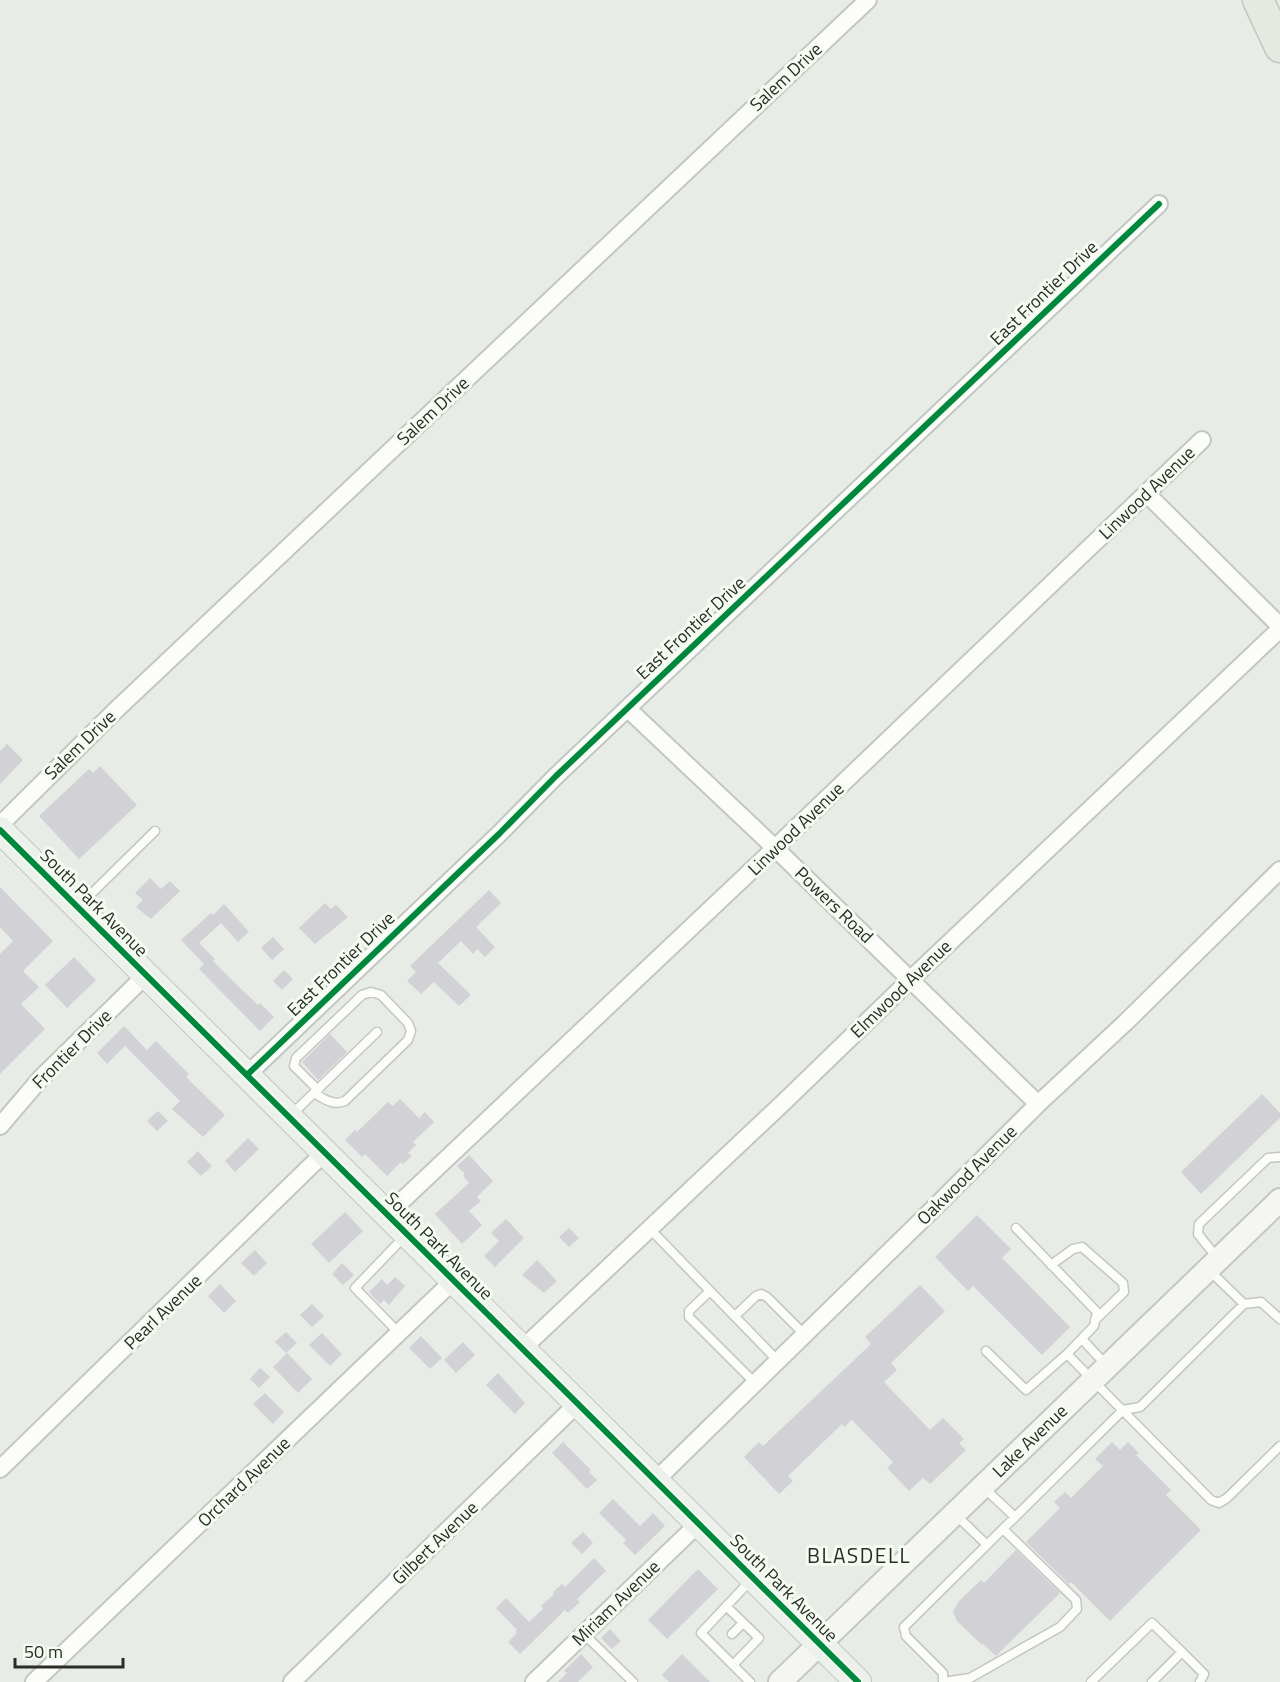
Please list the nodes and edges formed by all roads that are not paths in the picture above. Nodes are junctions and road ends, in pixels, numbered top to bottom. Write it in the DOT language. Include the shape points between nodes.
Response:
graph roads {
  1 [pos="868,0"];
  2 [pos="1258,0"];
  3 [pos="1280,47"];
  4 [pos="1159,204"];
  5 [pos="1202,440"];
  6 [pos="1146,493"];
  7 [pos="1280,627"];
  8 [pos="628,708"];
  9 [pos="0,825"];
  10 [pos="0,830"];
  11 [pos="155,831"];
  12 [pos="776,848"];
  13 [pos="1280,870"];
  14 [pos="77,907"];
  15 [pos="146,975"];
  16 [pos="910,980"];
  17 [pos="377,1032"];
  18 [pos="247,1075"];
  19 [pos="316,1091"];
  20 [pos="1038,1104"];
  21 [pos="289,1118"];
  22 [pos="0,1126"];
  23 [pos="324,1153"];
  24 [pos="1280,1157"];
  25 [pos="1280,1200"];
  26 [pos="387,1215"];
  27 [pos="649,1228"];
  28 [pos="1016,1228"];
  29 [pos="407,1235"];
  30 [pos="1213,1264"];
  31 [pos="1051,1265"];
  32 [pos="453,1281"];
  33 [pos="710,1290"];
  34 [pos="1244,1304"];
  35 [pos="735,1316"];
  36 [pos="1095,1320"];
  37 [pos="1280,1320"];
  38 [pos="399,1332"];
  39 [pos="805,1335"];
  40 [pos="1082,1339"];
  41 [pos="522,1349"];
  42 [pos="986,1351"];
  43 [pos="1067,1354"];
  44 [pos="778,1360"];
  45 [pos="1100,1374"];
  46 [pos="755,1383"];
  47 [pos="577,1404"];
  48 [pos="1123,1410"];
  49 [pos="1280,1446"];
  50 [pos="0,1469"];
  51 [pos="655,1481"];
  52 [pos="982,1487"];
  53 [pos="955,1513"];
  54 [pos="1015,1517"];
  55 [pos="698,1524"];
  56 [pos="1003,1529"];
  57 [pos="987,1545"];
  58 [pos="752,1578"];
  59 [pos="726,1606"];
  60 [pos="743,1623"];
  61 [pos="584,1634"];
  62 [pos="732,1634"];
  63 [pos="819,1644"];
  64 [pos="1182,1652"];
  65 [pos="733,1665"];
  66 [pos="34,1682"];
  67 [pos="292,1682"];
  68 [pos="534,1682"];
  69 [pos="633,1682"];
  70 [pos="750,1682"];
  71 [pos="780,1682"];
  72 [pos="858,1682"];
  73 [pos="943,1682"];
  74 [pos="1091,1682"];
  75 [pos="1152,1682"];
  76 [pos="1200,1682"];
  1 -- 9 [label="street, Salem Drive" via="82,742"];
  2 -- 3 [label="highway"];
  4 -- 8 [label="street, East Frontier Drive"];
  5 -- 6 [label="street, Linwood Avenue"];
  6 -- 7 [label="street"];
  6 -- 12 [label="street, Linwood Avenue"];
  7 -- 16 [label="street, Elmwood Avenue"];
  8 -- 12 [label="street, Powers Road"];
  8 -- 18 [label="street, East Frontier Drive"];
  10 -- 14 [label="main road, South Park Avenue"];
  11 -- 14 [label="lane"];
  12 -- 16 [label="street, Powers Road"];
  12 -- 26 [label="street, Linwood Avenue"];
  13 -- 20 [label="street, Oakwood Avenue"];
  14 -- 15 [label="main road, South Park Avenue"];
  15 -- 18 [label="main road, South Park Avenue"];
  15 -- 22 [label="street, Frontier Drive" via="41,1078"];
  16 -- 20 [label="street, Powers Road"];
  16 -- 27 [label="street, Elmwood Avenue"];
  17 -- 19 [label="lane"];
  18 -- 21 [label="main road, South Park Avenue"];
  19 -- 19 [label="lane" via="328,1101 345,1101 408,1040 408,1023 381,995 362,995 296,1058 294,1066"];
  19 -- 21 [label="lane"];
  20 -- 39 [label="street, Oakwood Avenue"];
  21 -- 23 [label="main road, South Park Avenue"];
  23 -- 26 [label="main road, South Park Avenue"];
  23 -- 50 [label="street, Pearl Avenue"];
  24 -- 30 [label="lane" via="1268,1158 1200,1224 1198,1234"];
  25 -- 30 [label="street, Lake Avenue"];
  26 -- 29 [label="main road, South Park Avenue"];
  27 -- 33 [label="lane"];
  27 -- 41 [label="street, Elmwood Avenue"];
  28 -- 31 [label="lane"];
  29 -- 32 [label="main road, South Park Avenue"];
  29 -- 38 [label="lane" via="355,1288"];
  30 -- 34 [label="lane"];
  30 -- 45 [label="street, Lake Avenue"];
  31 -- 36 [label="lane" via="1096,1312"];
  31 -- 36 [label="lane" via="1073,1248 1082,1247 1123,1283 1124,1292"];
  32 -- 38 [label="street, Orchard Avenue"];
  32 -- 41 [label="main road, South Park Avenue"];
  33 -- 35 [label="lane"];
  33 -- 46 [label="lane" via="688,1311 689,1317"];
  34 -- 37 [label="lane" via="1261,1302"];
  34 -- 48 [label="lane" via="1140,1407"];
  35 -- 39 [label="lane" via="761,1294"];
  35 -- 44 [label="lane"];
  36 -- 40 [label="lane"];
  38 -- 66 [label="street, Orchard Avenue"];
  39 -- 44 [label="street, Oakwood Avenue"];
  40 -- 43 [label="lane"];
  40 -- 45 [label="lane"];
  41 -- 47 [label="main road, South Park Avenue"];
  42 -- 43 [label="lane" via="1026,1390"];
  43 -- 45 [label="lane"];
  44 -- 46 [label="street, Oakwood Avenue"];
  45 -- 48 [label="lane"];
  45 -- 52 [label="street, Lake Avenue"];
  46 -- 51 [label="street, Oakwood Avenue"];
  47 -- 51 [label="main road, South Park Avenue"];
  47 -- 67 [label="street, Gilbert Avenue"];
  48 -- 49 [label="lane" via="1211,1500 1219,1503"];
  48 -- 54 [label="lane"];
  51 -- 55 [label="main road, South Park Avenue"];
  52 -- 53 [label="street, Lake Avenue"];
  52 -- 54 [label="lane"];
  53 -- 57 [label="lane"];
  53 -- 63 [label="street, Lake Avenue"];
  54 -- 56 [label="lane"];
  55 -- 58 [label="main road, South Park Avenue"];
  55 -- 61 [label="street, Miriam Avenue"];
  56 -- 57 [label="lane"];
  56 -- 73 [label="lane" via="1076,1600 1077,1609 1060,1628 970,1678"];
  57 -- 73 [label="lane" via="904,1628 906,1636 943,1673"];
  58 -- 59 [label="lane"];
  58 -- 63 [label="main road, South Park Avenue"];
  59 -- 60 [label="lane"];
  59 -- 65 [label="lane" via="700,1633"];
  60 -- 62 [label="lane"];
  60 -- 65 [label="lane" via="759,1638"];
  61 -- 68 [label="street, Miriam Avenue"];
  61 -- 69 [label="lane"];
  63 -- 71 [label="street, Lake Avenue"];
  63 -- 72 [label="main road, South Park Avenue"];
  64 -- 74 [label="lane" via="1152,1623"];
  64 -- 75 [label="lane"];
  64 -- 76 [label="lane" via="1204,1674"];
  65 -- 70 [label="lane"];
}
